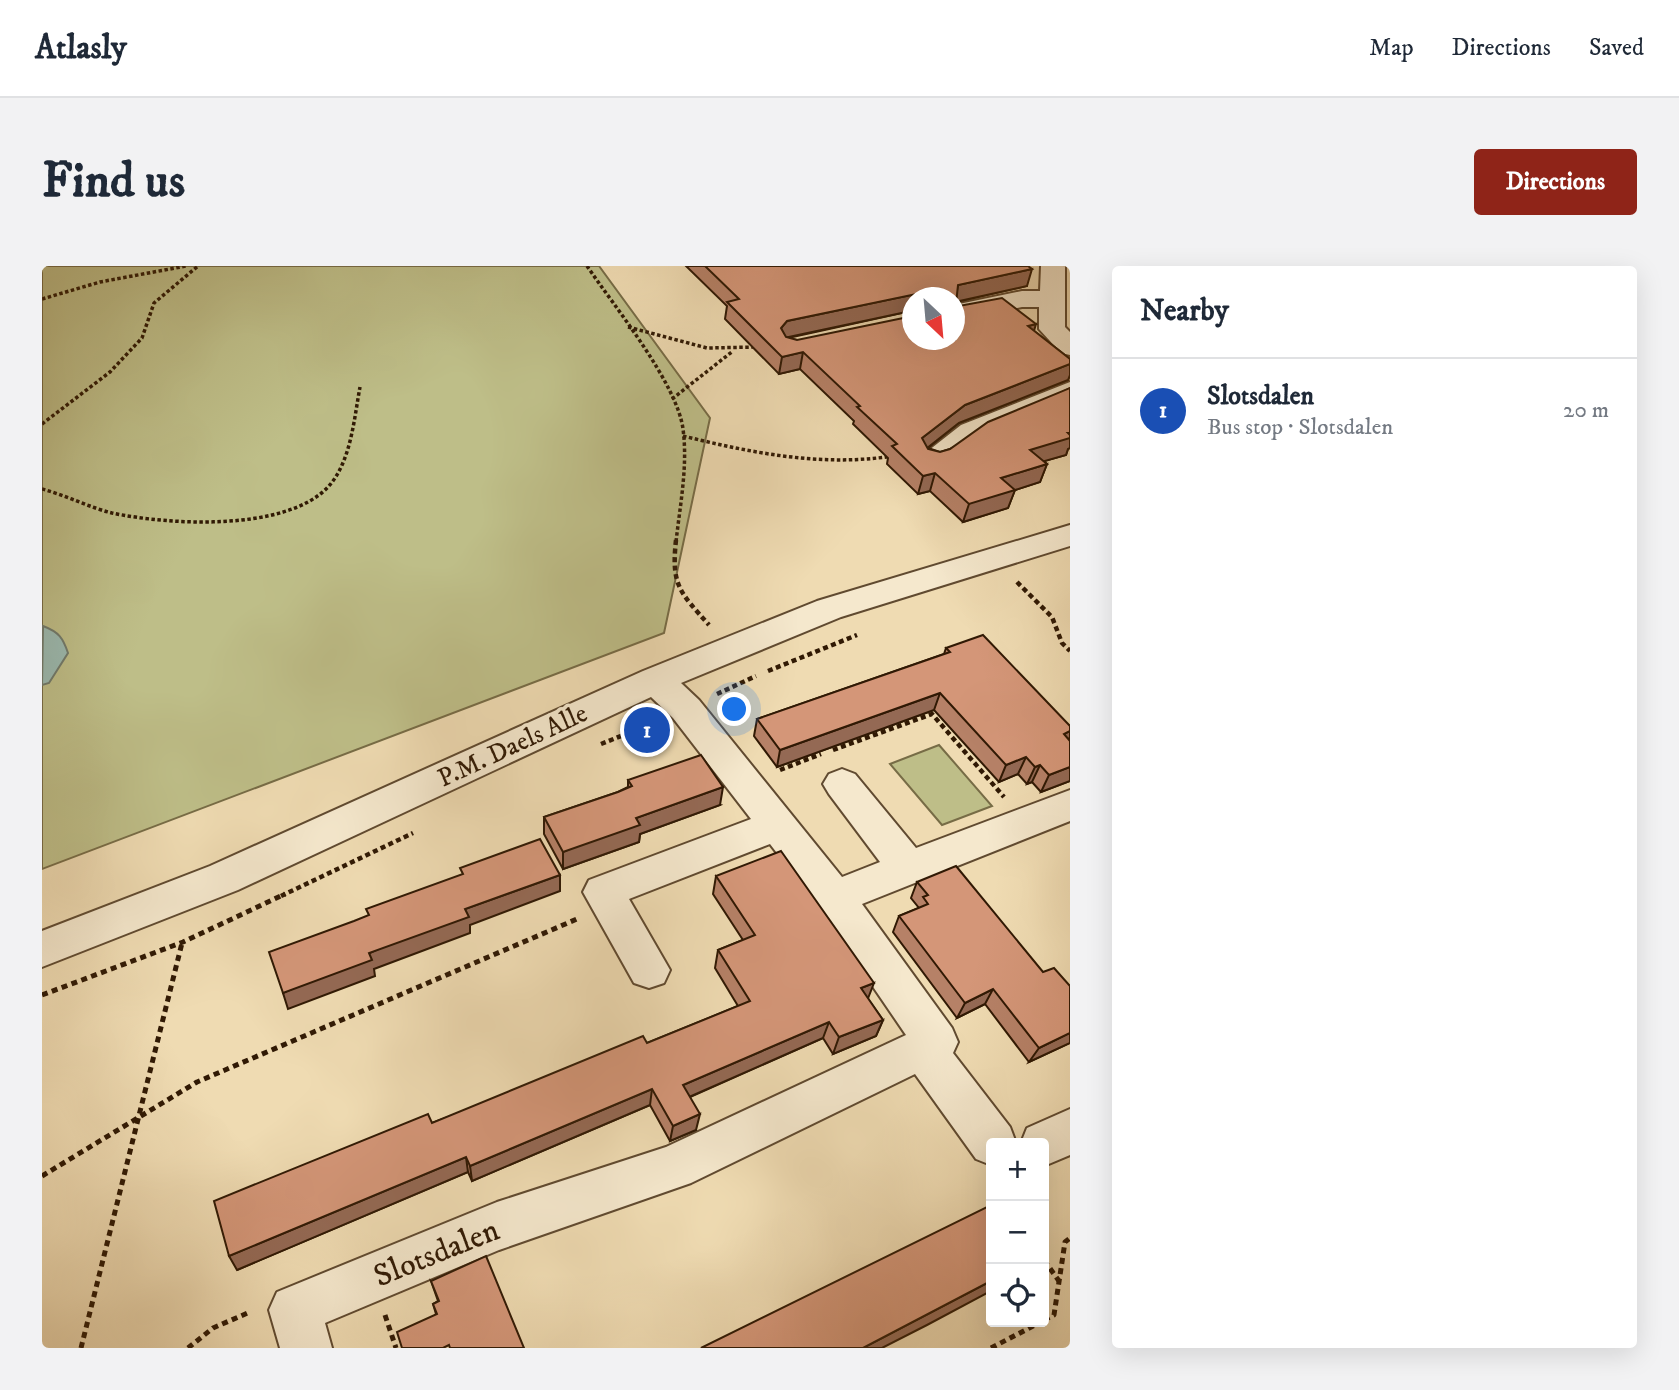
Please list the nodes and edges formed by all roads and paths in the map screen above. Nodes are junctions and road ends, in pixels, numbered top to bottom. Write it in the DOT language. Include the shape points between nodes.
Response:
graph roads {
  1 [pos="186,266"];
  2 [pos="198,266"];
  3 [pos="587,266"];
  4 [pos="1053,266"];
  5 [pos="42,299"];
  6 [pos="1051,299"];
  7 [pos="965,311"];
  8 [pos="628,327"];
  9 [pos="758,346"];
  10 [pos="1070,347"];
  11 [pos="734,351"];
  12 [pos="360,387"];
  13 [pos="1070,390"];
  14 [pos="673,399"];
  15 [pos="42,424"];
  16 [pos="683,436"];
  17 [pos="934,458"];
  18 [pos="42,489"];
  19 [pos="1070,535"];
  20 [pos="1017,581"];
  21 [pos="714,631"];
  22 [pos="1070,651"];
  23 [pos="752,677"];
  24 [pos="670,694"];
  25 [pos="596,746"];
  26 [pos="780,770"];
  27 [pos="842,783"];
  28 [pos="1070,805"];
  29 [pos="1026,823"];
  30 [pos="777,825"];
  31 [pos="421,829"];
  32 [pos="908,868"];
  33 [pos="834,897"];
  34 [pos="610,905"];
  35 [pos="183,942"];
  36 [pos="42,949"];
  37 [pos="649,970"];
  38 [pos="42,995"];
  39 [pos="922,1048"];
  40 [pos="140,1114"];
  41 [pos="1070,1131"];
  42 [pos="989,1138"];
  43 [pos="1049,1142"];
  44 [pos="42,1176"];
  45 [pos="1070,1238"];
  46 [pos="1047,1264"];
  47 [pos="1059,1282"];
  48 [pos="1049,1318"];
  49 [pos="1031,1327"];
  50 [pos="301,1329"];
  51 [pos="81,1348"];
  52 [pos="188,1348"];
  53 [pos="991,1348"];
  1 -- 5 [label="path" via="100,282"];
  2 -- 15 [label="path" via="155,303 142,338 110,372"];
  3 -- 8 [label="path"];
  4 -- 6 [label="street"];
  6 -- 7 [label="street" via="1022,299"];
  6 -- 10 [label="street" via="1052,329"];
  8 -- 11 [label="path" via="699,348"];
  8 -- 14 [label="path"];
  9 -- 11 [label="path"];
  11 -- 14 [label="path"];
  12 -- 18 [label="path" via="352,433 328,488 287,511 227,520 135,516"];
  13 -- 17 [label="street" via="971,431"];
  14 -- 16 [label="path"];
  16 -- 17 [label="path" via="789,457 875,460 916,452"];
  16 -- 21 [label="path" via="684,474 673,571 684,596"];
  19 -- 24 [label="street, P.M. Daels Alle" via="829,609"];
  20 -- 22 [label="path" via="1052,617"];
  23 -- 24 [label="path"];
  24 -- 25 [label="path"];
  24 -- 30 [label="street"];
  24 -- 36 [label="street, P.M. Daels Alle"];
  26 -- 29 [label="path" via="932,714"];
  27 -- 32 [label="street"];
  28 -- 29 [label="street"];
  29 -- 32 [label="street"];
  30 -- 33 [label="street"];
  30 -- 34 [label="street" via="603,892"];
  31 -- 35 [label="path"];
  32 -- 33 [label="street"];
  33 -- 39 [label="street" via="936,1042"];
  34 -- 37 [label="street"];
  34 -- 40 [label="path" via="197,1082"];
  35 -- 38 [label="path"];
  35 -- 40 [label="path"];
  39 -- 42 [label="street"];
  39 -- 50 [label="street, Slotsdalen" via="674,1167 497,1226"];
  40 -- 44 [label="path"];
  40 -- 51 [label="path"];
  41 -- 43 [label="street"];
  45 -- 47 [label="path" via="1065,1242"];
  46 -- 47 [label="path"];
  47 -- 48 [label="path" via="1054,1315"];
  49 -- 53 [label="path"];
  50 -- 52 [label="path" via="258,1309 213,1328"];
}
